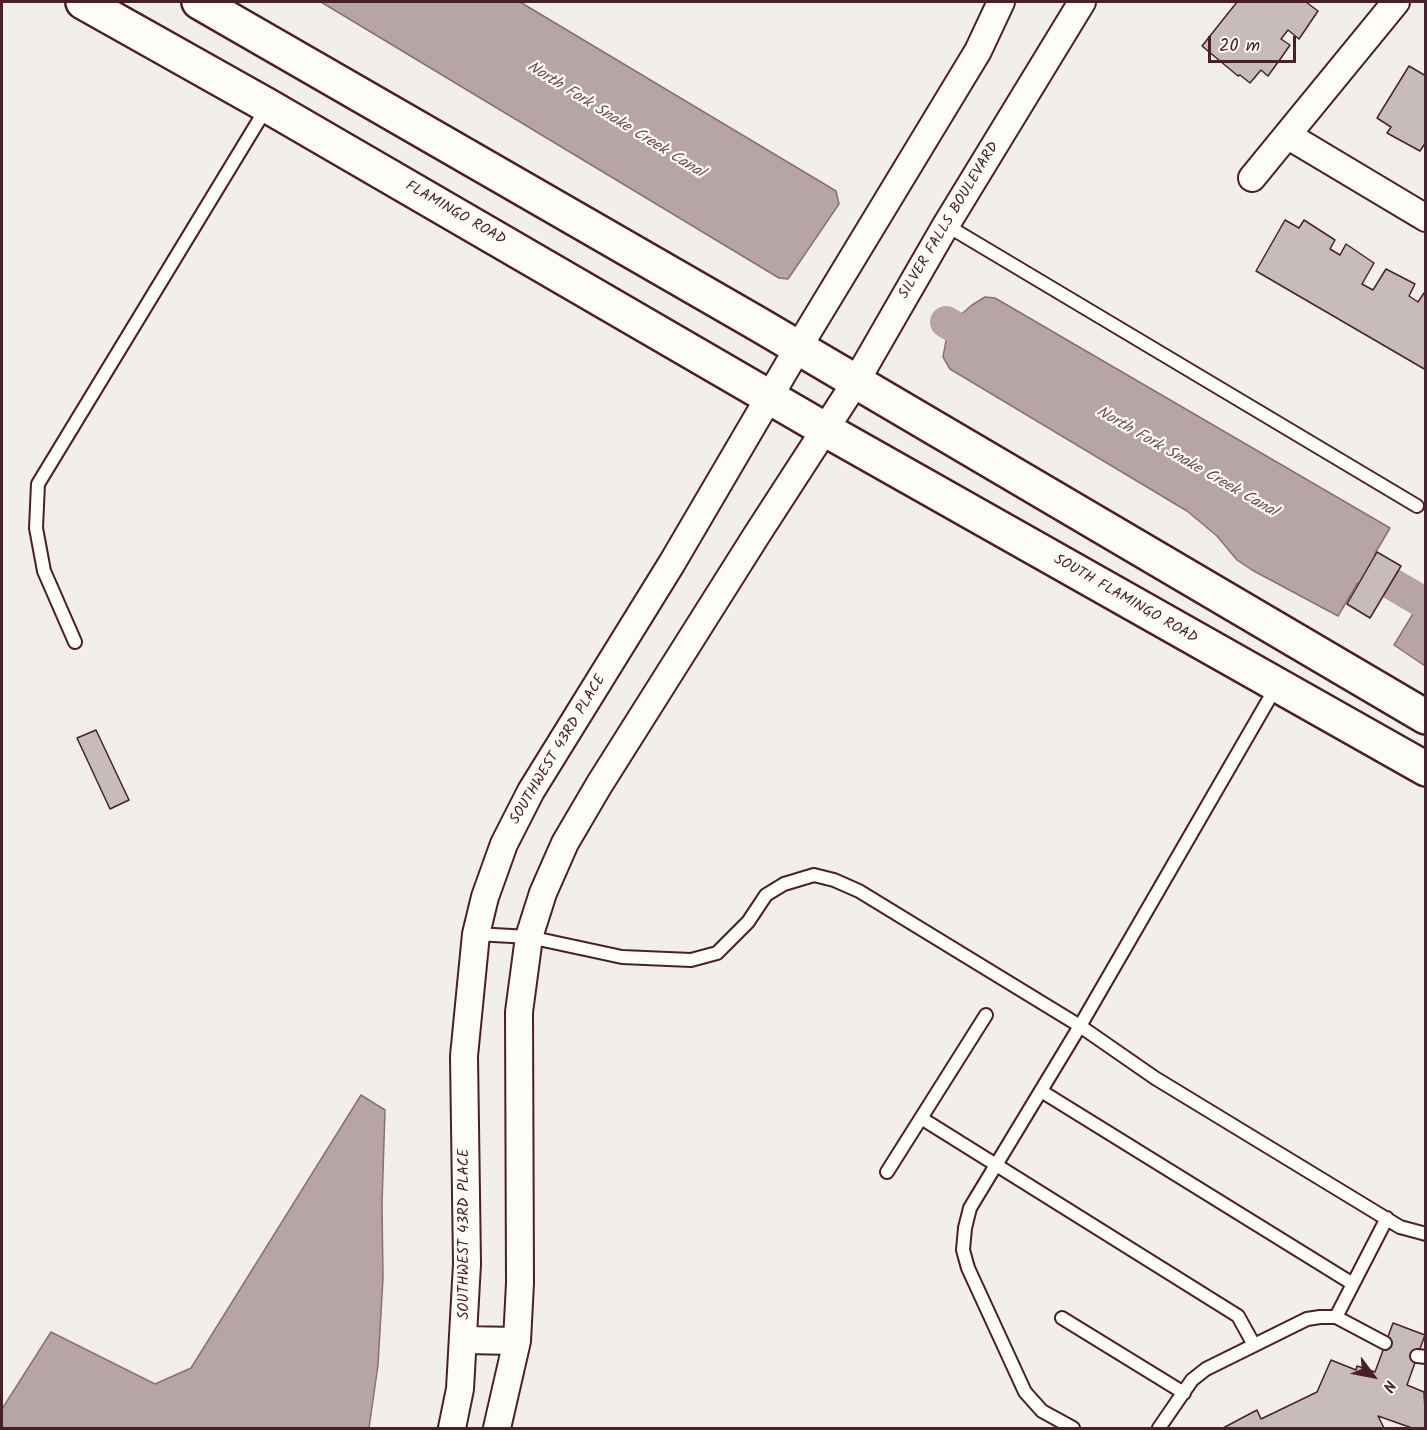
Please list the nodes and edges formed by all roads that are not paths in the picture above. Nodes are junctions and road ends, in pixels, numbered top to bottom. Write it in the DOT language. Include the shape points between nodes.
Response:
graph roads {
  1 [pos="83,2"];
  2 [pos="199,2"];
  3 [pos="1001,2"];
  4 [pos="1396,2"];
  5 [pos="1078,5"];
  6 [pos="268,106"];
  7 [pos="1287,135"];
  8 [pos="1252,178"];
  9 [pos="1425,218"];
  10 [pos="946,225"];
  11 [pos="798,348"];
  12 [pos="855,383"];
  13 [pos="770,396"];
  14 [pos="826,430"];
  15 [pos="1417,506"];
  16 [pos="75,642"];
  17 [pos="1277,686"];
  18 [pos="1425,717"];
  19 [pos="1425,769"];
  20 [pos="476,934"];
  21 [pos="529,937"];
  22 [pos="986,1015"];
  23 [pos="1080,1026"];
  24 [pos="1041,1091"];
  25 [pos="921,1118"];
  26 [pos="996,1165"];
  27 [pos="887,1172"];
  28 [pos="1387,1218"];
  29 [pos="1425,1234"];
  30 [pos="1353,1284"];
  31 [pos="1336,1317"];
  32 [pos="1062,1318"];
  33 [pos="464,1340"];
  34 [pos="517,1341"];
  35 [pos="1385,1343"];
  36 [pos="1254,1345"];
  37 [pos="1184,1393"];
  38 [pos="452,1428"];
  39 [pos="497,1428"];
  40 [pos="1073,1428"];
  41 [pos="1159,1428"];
  1 -- 6 [label="main road, FLAMINGO ROAD"];
  2 -- 11 [label="main road"];
  3 -- 11 [label="street" via="978,51"];
  4 -- 7 [label="street"];
  5 -- 10 [label="street, SILVER FALLS BOULEVARD"];
  6 -- 13 [label="main road, FLAMINGO ROAD"];
  6 -- 16 [label="lane" via="38,484 36,528 44,571"];
  7 -- 8 [label="street"];
  7 -- 9 [label="street"];
  10 -- 12 [label="street, SILVER FALLS BOULEVARD"];
  10 -- 15 [label="lane"];
  11 -- 12 [label="main road"];
  11 -- 13 [label="street"];
  12 -- 14 [label="street, SILVER FALLS BOULEVARD"];
  12 -- 18 [label="main road"];
  13 -- 14 [label="main road, FLAMINGO ROAD"];
  13 -- 20 [label="street, SOUTHWEST 43RD PLACE" via="531,790 504,844"];
  14 -- 17 [label="main road, SOUTH FLAMINGO ROAD"];
  14 -- 21 [label="street" via="565,843"];
  17 -- 19 [label="main road, SOUTH FLAMINGO ROAD"];
  17 -- 23 [label="lane"];
  20 -- 21 [label="lane"];
  20 -- 33 [label="street, SOUTHWEST 43RD PLACE" via="464,1056"];
  21 -- 23 [label="lane" via="622,957 691,960 717,953 748,922 766,895 784,884 814,875 859,891"];
  21 -- 34 [label="street" via="519,1012"];
  22 -- 25 [label="lane"];
  23 -- 24 [label="lane"];
  23 -- 28 [label="lane" via="1155,1078"];
  24 -- 26 [label="lane"];
  24 -- 30 [label="lane"];
  25 -- 26 [label="lane"];
  25 -- 27 [label="lane"];
  26 -- 36 [label="lane" via="1238,1316"];
  26 -- 40 [label="lane" via="970,1208 963,1250 968,1268 1025,1392 1042,1411"];
  28 -- 29 [label="lane" via="1400,1227"];
  28 -- 30 [label="lane"];
  30 -- 31 [label="lane"];
  31 -- 35 [label="lane"];
  31 -- 36 [label="lane" via="1307,1319"];
  32 -- 37 [label="lane"];
  33 -- 34 [label="street"];
  33 -- 38 [label="street, SOUTHWEST 43RD PLACE"];
  34 -- 39 [label="street"];
  36 -- 37 [label="lane" via="1206,1368"];
  37 -- 41 [label="lane"];
}
